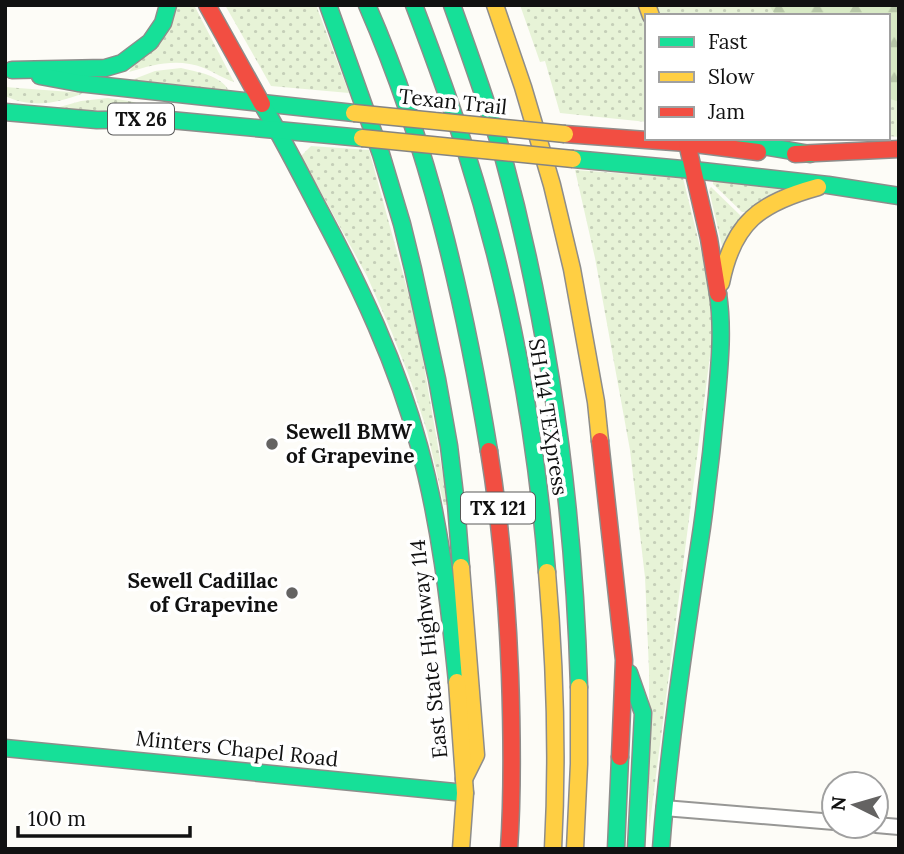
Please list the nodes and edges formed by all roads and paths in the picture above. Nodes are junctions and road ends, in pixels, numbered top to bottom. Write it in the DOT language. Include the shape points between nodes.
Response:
graph roads {
  1 [pos="169,5"];
  2 [pos="207,5"];
  3 [pos="328,5"];
  4 [pos="367,5"];
  5 [pos="414,5"];
  6 [pos="452,5"];
  7 [pos="495,5"];
  8 [pos="9,70"];
  9 [pos="262,104"];
  10 [pos="5,112"];
  11 [pos="277,129"];
  12 [pos="645,139"];
  13 [pos="744,140"];
  14 [pos="687,141"];
  15 [pos="899,149"];
  16 [pos="810,154"];
  17 [pos="693,170"];
  18 [pos="828,184"];
  19 [pos="899,196"];
  20 [pos="719,298"];
  21 [pos="624,660"];
  22 [pos="5,748"];
  23 [pos="465,786"];
  24 [pos="664,808"];
  25 [pos="820,821"];
  26 [pos="461,849"];
  27 [pos="509,849"];
  28 [pos="553,849"];
  29 [pos="575,849"];
  30 [pos="616,849"];
  31 [pos="636,849"];
  32 [pos="661,849"];
  1 -- 8 [label="main road" via="150,42 122,63 105,68"];
  2 -- 9 [label="main road, East State Highway 114"];
  3 -- 23 [label="main road" via="402,224 449,446 476,755"];
  4 -- 27 [label="main road, TX 121" via="428,174 469,335 484,420 506,587 512,733"];
  5 -- 28 [label="main road, SH 114 TEXpress" via="475,178 529,423 554,673"];
  6 -- 29 [label="main road, SH 114 TEXpress" via="510,185 557,415 578,653"];
  7 -- 21 [label="main road" via="527,99 572,269 596,402"];
  8 -- 9 [label="main road, Texan Trail / TX 26" via="78,83"];
  9 -- 11 [label="main road, East State Highway 114"];
  9 -- 12 [label="main road, Texan Trail / TX 26, bridge"];
  10 -- 11 [label="main road, TX 26"];
  11 -- 17 [label="main road, bridge"];
  11 -- 23 [label="main road, East State Highway 114" via="375,323 419,445 449,598"];
  13 -- 16 [label="main road"];
  14 -- 16 [label="main road, Texan Trail"];
  14 -- 17 [label="main road"];
  15 -- 16 [label="main road, Texan Trail"];
  17 -- 18 [label="main road"];
  17 -- 20 [label="main road"];
  18 -- 19 [label="main road"];
  18 -- 20 [label="main road" via="773,202 749,218 734,239 723,268"];
  20 -- 24 [label="main road" via="720,360 711,463"];
  21 -- 30 [label="main road"];
  21 -- 31 [label="main road" via="643,713"];
  22 -- 23 [label="main road, Minters Chapel Road"];
  23 -- 26 [label="main road, East State Highway 114"];
  24 -- 25 [label="street"];
  24 -- 32 [label="main road"];
}
